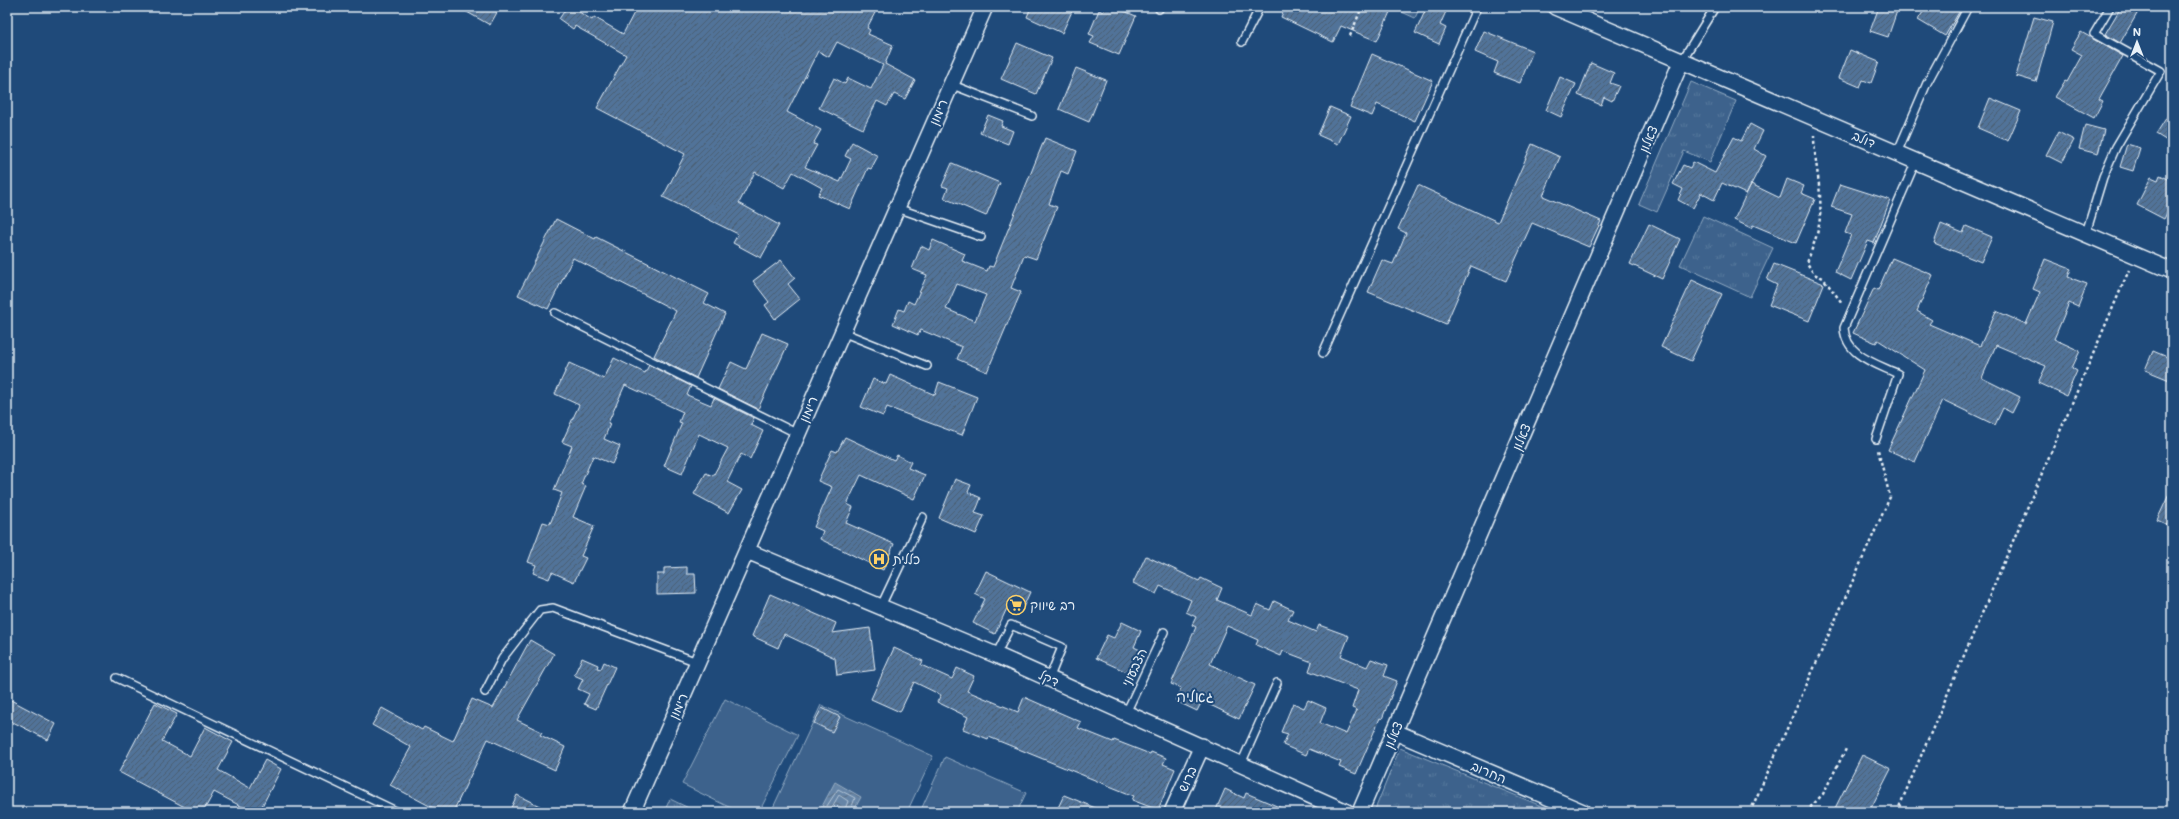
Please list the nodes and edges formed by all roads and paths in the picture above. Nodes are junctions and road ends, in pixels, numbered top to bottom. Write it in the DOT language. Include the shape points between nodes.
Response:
graph roads {
  1 [pos="985,7"];
  2 [pos="1260,7"];
  3 [pos="1362,7"];
  4 [pos="1477,7"];
  5 [pos="1555,7"];
  6 [pos="1715,7"];
  7 [pos="1968,7"];
  8 [pos="2110,7"];
  9 [pos="1350,36"];
  10 [pos="1242,42"];
  11 [pos="1682,62"];
  12 [pos="950,84"];
  13 [pos="1032,116"];
  14 [pos="1814,118"];
  15 [pos="1896,153"];
  16 [pos="1916,161"];
  17 [pos="897,208"];
  18 [pos="2086,233"];
  19 [pos="981,237"];
  20 [pos="2136,254"];
  21 [pos="2172,271"];
  22 [pos="555,313"];
  23 [pos="1851,313"];
  24 [pos="842,332"];
  25 [pos="1323,353"];
  26 [pos="927,366"];
  27 [pos="798,434"];
  28 [pos="1876,439"];
  29 [pos="923,517"];
  30 [pos="747,551"];
  31 [pos="880,606"];
  32 [pos="1164,632"];
  33 [pos="996,655"];
  34 [pos="698,662"];
  35 [pos="117,678"];
  36 [pos="1049,679"];
  37 [pos="1277,683"];
  38 [pos="485,692"];
  39 [pos="1126,713"];
  40 [pos="1395,732"];
  41 [pos="1202,746"];
  42 [pos="1846,749"];
  43 [pos="1241,764"];
  44 [pos="398,812"];
  45 [pos="632,812"];
  46 [pos="1172,812"];
  47 [pos="1347,812"];
  48 [pos="1360,812"];
  49 [pos="1583,812"];
  50 [pos="1750,812"];
  51 [pos="1806,812"];
  52 [pos="1897,812"];
  1 -- 12 [label="street, רימון"];
  2 -- 10 [label="lane"];
  3 -- 9 [label="path"];
  4 -- 25 [label="lane"];
  5 -- 11 [label="street, דולב"];
  6 -- 11 [label="lane"];
  7 -- 15 [label="lane" via="1927,83"];
  8 -- 18 [label="lane" via="2094,34 2160,71 2116,147"];
  11 -- 14 [label="street, דולב"];
  11 -- 40 [label="street, צאלון"];
  12 -- 13 [label="lane"];
  12 -- 17 [label="street, רימון"];
  14 -- 15 [label="street, דולב"];
  14 -- 23 [label="path" via="1819,225 1807,263 1814,274 1823,278"];
  15 -- 16 [label="street, דולב"];
  16 -- 18 [label="street, דולב"];
  16 -- 23 [label="lane"];
  17 -- 19 [label="lane"];
  17 -- 24 [label="street, רימון"];
  18 -- 20 [label="street, דולב"];
  20 -- 21 [label="street, דולב"];
  20 -- 52 [label="path"];
  22 -- 27 [label="lane"];
  23 -- 28 [label="lane" via="1844,328 1844,339 1851,349 1898,374"];
  24 -- 26 [label="lane"];
  24 -- 27 [label="street, רימון"];
  27 -- 30 [label="street, רימון"];
  28 -- 50 [label="path" via="1890,497"];
  29 -- 31 [label="lane"];
  30 -- 31 [label="street, דקל"];
  30 -- 34 [label="street, רימון"];
  31 -- 33 [label="street, דקל"];
  32 -- 39 [label="lane, הצבעוני"];
  33 -- 36 [label="street, דקל"];
  33 -- 36 [label="lane" via="1011,625 1062,647"];
  34 -- 38 [label="lane" via="553,608 540,610 502,659"];
  34 -- 45 [label="street, רימון"];
  35 -- 44 [label="lane"];
  36 -- 39 [label="street, דקל"];
  37 -- 43 [label="lane"];
  39 -- 41 [label="street, דקל"];
  40 -- 48 [label="street, צאלון"];
  40 -- 49 [label="street, החרוב"];
  41 -- 43 [label="street, דקל"];
  41 -- 46 [label="street, ברוש"];
  42 -- 51 [label="path" via="1823,794"];
  43 -- 47 [label="street, דקל"];
}
